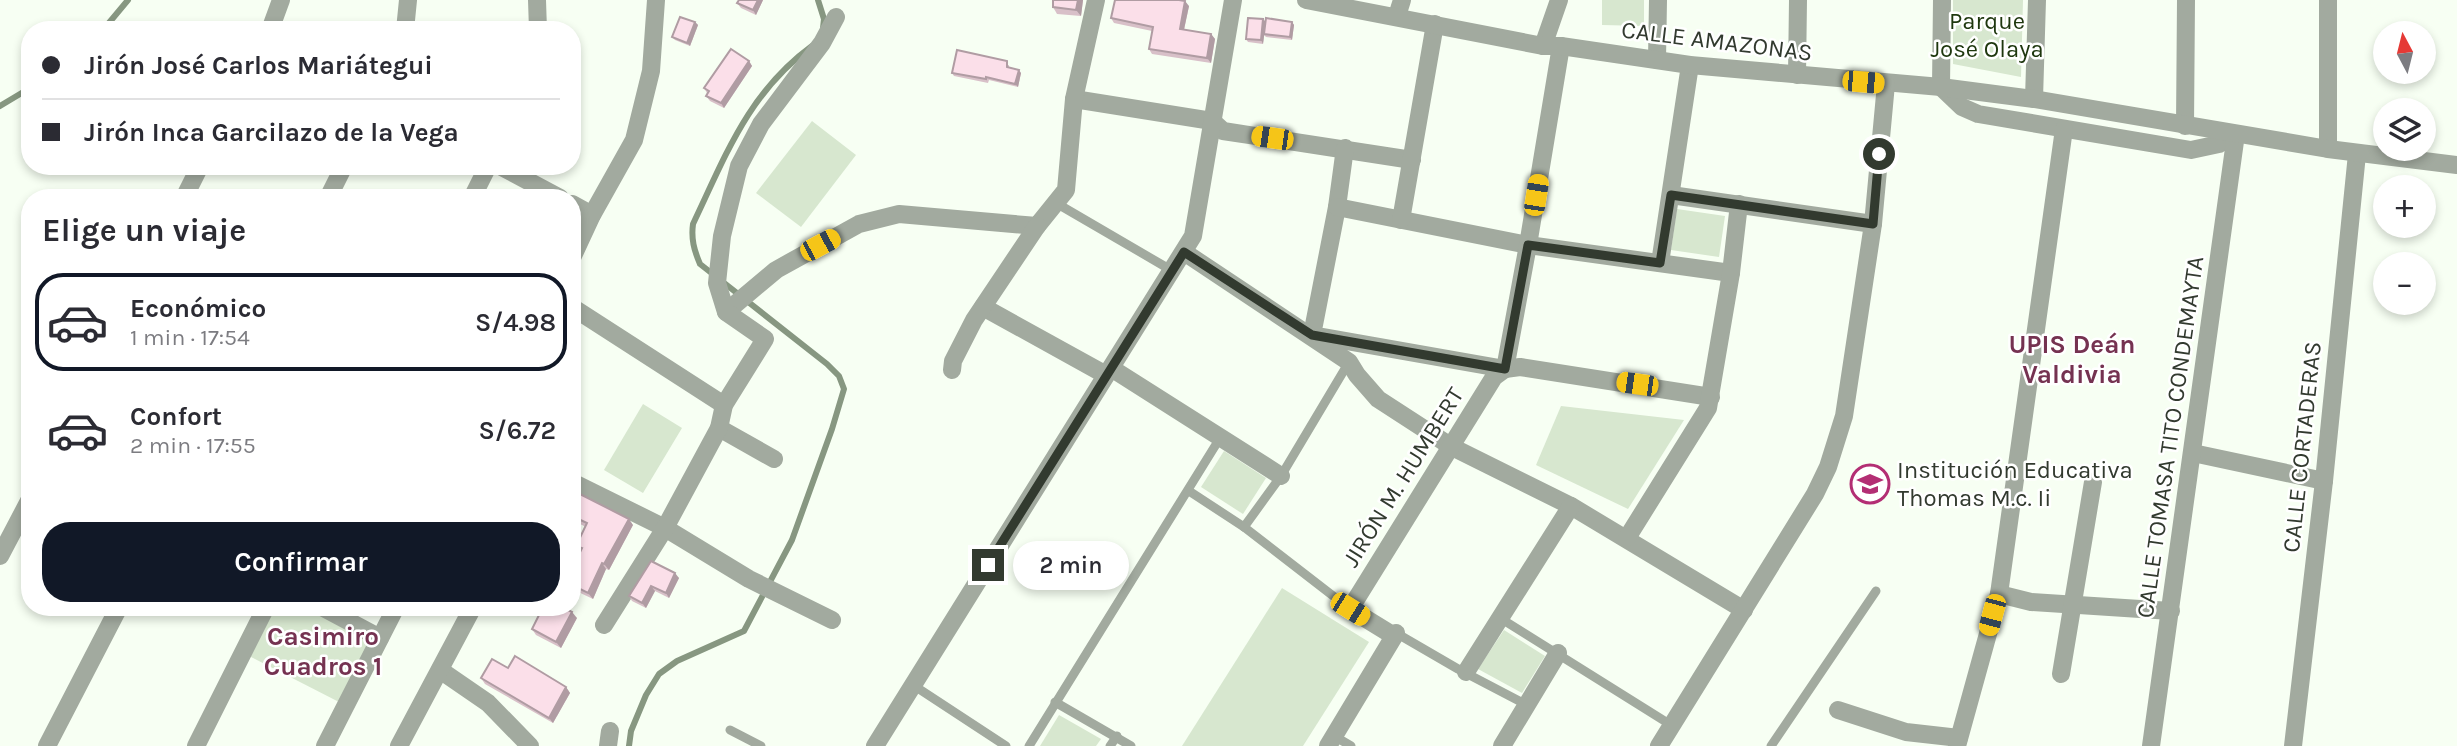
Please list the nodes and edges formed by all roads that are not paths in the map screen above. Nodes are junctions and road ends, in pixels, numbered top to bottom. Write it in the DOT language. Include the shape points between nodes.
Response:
graph roads {
  1 [pos="281,0"];
  2 [pos="408,0"];
  3 [pos="537,0"];
  4 [pos="656,0"];
  5 [pos="1096,0"];
  6 [pos="1233,0"];
  7 [pos="1306,0"];
  8 [pos="1559,0"];
  9 [pos="1658,0"];
  10 [pos="1798,0"];
  11 [pos="1942,0"];
  12 [pos="2037,0"];
  13 [pos="2186,0"];
  14 [pos="2328,0"];
  15 [pos="1399,8"];
  16 [pos="836,17"];
  17 [pos="273,21"];
  18 [pos="406,21"];
  19 [pos="538,21"];
  20 [pos="1435,24"];
  21 [pos="1552,46"];
  22 [pos="1657,60"];
  23 [pos="1690,65"];
  24 [pos="1797,75"];
  25 [pos="1886,84"];
  26 [pos="1941,87"];
  27 [pos="1074,99"];
  28 [pos="2034,99"];
  29 [pos="1212,121"];
  30 [pos="2185,125"];
  31 [pos="2064,129"];
  32 [pos="2236,134"];
  33 [pos="1345,148"];
  34 [pos="2328,149"];
  35 [pos="2357,154"];
  36 [pos="1412,160"];
  37 [pos="2457,165"];
  38 [pos="517,175"];
  39 [pos="543,189"];
  40 [pos="1671,195"];
  41 [pos="1056,203"];
  42 [pos="1739,204"];
  43 [pos="1337,207"];
  44 [pos="581,209"];
  45 [pos="592,215"];
  46 [pos="1401,220"];
  47 [pos="1873,224"];
  48 [pos="1037,226"];
  49 [pos="581,239"];
  50 [pos="1528,245"];
  51 [pos="1184,252"];
  52 [pos="1660,263"];
  53 [pos="1171,270"];
  54 [pos="1731,273"];
  55 [pos="984,307"];
  56 [pos="726,312"];
  57 [pos="581,313"];
  58 [pos="1312,335"];
  59 [pos="1349,362"];
  60 [pos="1505,369"];
  61 [pos="952,370"];
  62 [pos="1109,372"];
  63 [pos="1711,397"];
  64 [pos="724,405"];
  65 [pos="719,428"];
  66 [pos="1220,438"];
  67 [pos="1452,447"];
  68 [pos="2193,453"];
  69 [pos="774,459"];
  70 [pos="1281,476"];
  71 [pos="2324,481"];
  72 [pos="2093,482"];
  73 [pos="581,486"];
  74 [pos="1189,491"];
  75 [pos="1571,506"];
  76 [pos="21,516"];
  77 [pos="1244,527"];
  78 [pos="666,528"];
  79 [pos="1627,538"];
  80 [pos="0,556"];
  81 [pos="1875,591"];
  82 [pos="1999,594"];
  83 [pos="2072,605"];
  84 [pos="1350,609"];
  85 [pos="1744,610"];
  86 [pos="2171,611"];
  87 [pos="114,616"];
  88 [pos="261,616"];
  89 [pos="339,616"];
  90 [pos="391,616"];
  91 [pos="467,616"];
  92 [pos="826,616"];
  93 [pos="1500,618"];
  94 [pos="604,625"];
  95 [pos="1395,635"];
  96 [pos="380,638"];
  97 [pos="1558,653"];
  98 [pos="440,670"];
  99 [pos="1466,672"];
  100 [pos="2061,674"];
  101 [pos="914,685"];
  102 [pos="1055,702"];
  103 [pos="1527,705"];
  104 [pos="1838,710"];
  105 [pos="1671,724"];
  106 [pos="730,730"];
  107 [pos="1117,736"];
  108 [pos="1331,741"];
  109 [pos="1958,742"];
  110 [pos="47,746"];
  111 [pos="196,746"];
  112 [pos="326,746"];
  113 [pos="399,746"];
  114 [pos="530,746"];
  115 [pos="761,746"];
  116 [pos="875,746"];
  117 [pos="1006,746"];
  118 [pos="1029,746"];
  119 [pos="1110,746"];
  120 [pos="1131,746"];
  121 [pos="1351,746"];
  122 [pos="1502,746"];
  123 [pos="1659,746"];
  124 [pos="1772,746"];
  125 [pos="2151,746"];
  126 [pos="2293,746"];
  1 -- 17 [label="street"];
  2 -- 18 [label="street"];
  3 -- 19 [label="street"];
  4 -- 45 [label="street" via="651,71 634,141"];
  5 -- 27 [label="street"];
  6 -- 29 [label="street"];
  7 -- 15 [label="street, CALLE AMAZONAS"];
  8 -- 21 [label="street, JIRÓN M. HUMBERT"];
  9 -- 22 [label="street"];
  10 -- 24 [label="street"];
  11 -- 26 [label="street"];
  12 -- 28 [label="street"];
  13 -- 30 [label="street"];
  14 -- 34 [label="street"];
  15 -- 20 [label="street, CALLE AMAZONAS"];
  16 -- 56 [label="street" via="761,124 739,166 722,236 717,283"];
  20 -- 21 [label="street, CALLE AMAZONAS"];
  20 -- 36 [label="street"];
  21 -- 22 [label="street, CALLE AMAZONAS"];
  21 -- 50 [label="street, JIRÓN M. HUMBERT"];
  22 -- 23 [label="street, CALLE AMAZONAS"];
  23 -- 24 [label="street, CALLE AMAZONAS"];
  23 -- 40 [label="street"];
  24 -- 25 [label="street, CALLE AMAZONAS"];
  25 -- 26 [label="street, CALLE AMAZONAS"];
  25 -- 47 [label="street"];
  26 -- 28 [label="street, CALLE AMAZONAS"];
  26 -- 31 [label="street" via="1962,107 1978,114"];
  27 -- 29 [label="street"];
  27 -- 41 [label="street" via="1066,190"];
  28 -- 30 [label="street, CALLE AMAZONAS"];
  29 -- 33 [label="street" via="1223,131"];
  29 -- 51 [label="street" via="1193,236"];
  30 -- 32 [label="street, CALLE AMAZONAS"];
  31 -- 32 [label="street" via="2191,150 2219,144"];
  31 -- 82 [label="street"];
  32 -- 34 [label="street, CALLE AMAZONAS"];
  32 -- 68 [label="street, CALLE TOMASA TITO CONDEMAYTA"];
  33 -- 36 [label="street"];
  33 -- 43 [label="street"];
  34 -- 35 [label="street, CALLE AMAZONAS"];
  35 -- 37 [label="street, CALLE AMAZONAS"];
  35 -- 71 [label="street, CALLE CORTADERAS"];
  36 -- 46 [label="street"];
  38 -- 39 [label="street"];
  40 -- 42 [label="street"];
  40 -- 52 [label="street"];
  41 -- 48 [label="street"];
  41 -- 53 [label="lane"];
  42 -- 47 [label="street"];
  42 -- 54 [label="street"];
  43 -- 46 [label="street"];
  43 -- 58 [label="street"];
  44 -- 45 [label="street"];
  45 -- 49 [label="street"];
  46 -- 50 [label="street"];
  47 -- 85 [label="street" via="1844,416 1835,446 1815,494"];
  48 -- 55 [label="street"];
  48 -- 56 [label="street" via="899,214 859,223 776,270"];
  50 -- 52 [label="street"];
  50 -- 60 [label="street, JIRÓN M. HUMBERT"];
  51 -- 53 [label="street"];
  51 -- 58 [label="street"];
  52 -- 54 [label="street"];
  53 -- 62 [label="street"];
  54 -- 63 [label="street"];
  55 -- 61 [label="street"];
  55 -- 62 [label="street"];
  56 -- 64 [label="street" via="765,339"];
  57 -- 64 [label="street"];
  58 -- 59 [label="street"];
  58 -- 60 [label="street"];
  59 -- 67 [label="street" via="1378,399"];
  59 -- 70 [label="lane"];
  60 -- 63 [label="street" via="1520,367"];
  60 -- 67 [label="street, JIRÓN M. HUMBERT" via="1494,377"];
  62 -- 66 [label="street"];
  62 -- 101 [label="street"];
  63 -- 79 [label="street"];
  64 -- 65 [label="street"];
  65 -- 69 [label="street"];
  65 -- 78 [label="street"];
  66 -- 70 [label="street"];
  66 -- 74 [label="lane"];
  67 -- 75 [label="street"];
  67 -- 84 [label="street, JIRÓN M. HUMBERT"];
  68 -- 71 [label="street"];
  68 -- 86 [label="street, CALLE TOMASA TITO CONDEMAYTA"];
  70 -- 77 [label="lane"];
  71 -- 126 [label="street, CALLE CORTADERAS"];
  72 -- 83 [label="street"];
  73 -- 78 [label="street"];
  74 -- 77 [label="lane"];
  74 -- 102 [label="lane"];
  75 -- 79 [label="street"];
  75 -- 93 [label="street"];
  76 -- 80 [label="street"];
  77 -- 84 [label="lane"];
  78 -- 92 [label="street" via="750,579"];
  78 -- 94 [label="street"];
  79 -- 85 [label="street"];
  81 -- 124 [label="lane"];
  82 -- 83 [label="street"];
  82 -- 109 [label="street"];
  83 -- 86 [label="street"];
  83 -- 100 [label="street"];
  84 -- 95 [label="street"];
  85 -- 105 [label="street"];
  86 -- 125 [label="street, CALLE TOMASA TITO CONDEMAYTA"];
  87 -- 110 [label="street"];
  88 -- 111 [label="street"];
  89 -- 96 [label="street"];
  90 -- 96 [label="street"];
  91 -- 98 [label="street"];
  93 -- 97 [label="lane"];
  93 -- 99 [label="street"];
  95 -- 99 [label="lane"];
  95 -- 108 [label="street"];
  96 -- 112 [label="street"];
  97 -- 103 [label="street"];
  97 -- 105 [label="lane"];
  98 -- 113 [label="street"];
  98 -- 114 [label="street" via="488,703"];
  99 -- 103 [label="lane"];
  101 -- 116 [label="street"];
  101 -- 117 [label="lane"];
  102 -- 107 [label="lane"];
  102 -- 118 [label="lane"];
  103 -- 122 [label="street"];
  104 -- 109 [label="street" via="1906,732"];
  105 -- 123 [label="street"];
  106 -- 115 [label="lane"];
  107 -- 119 [label="lane"];
  107 -- 120 [label="lane"];
  108 -- 121 [label="lane"];
}
